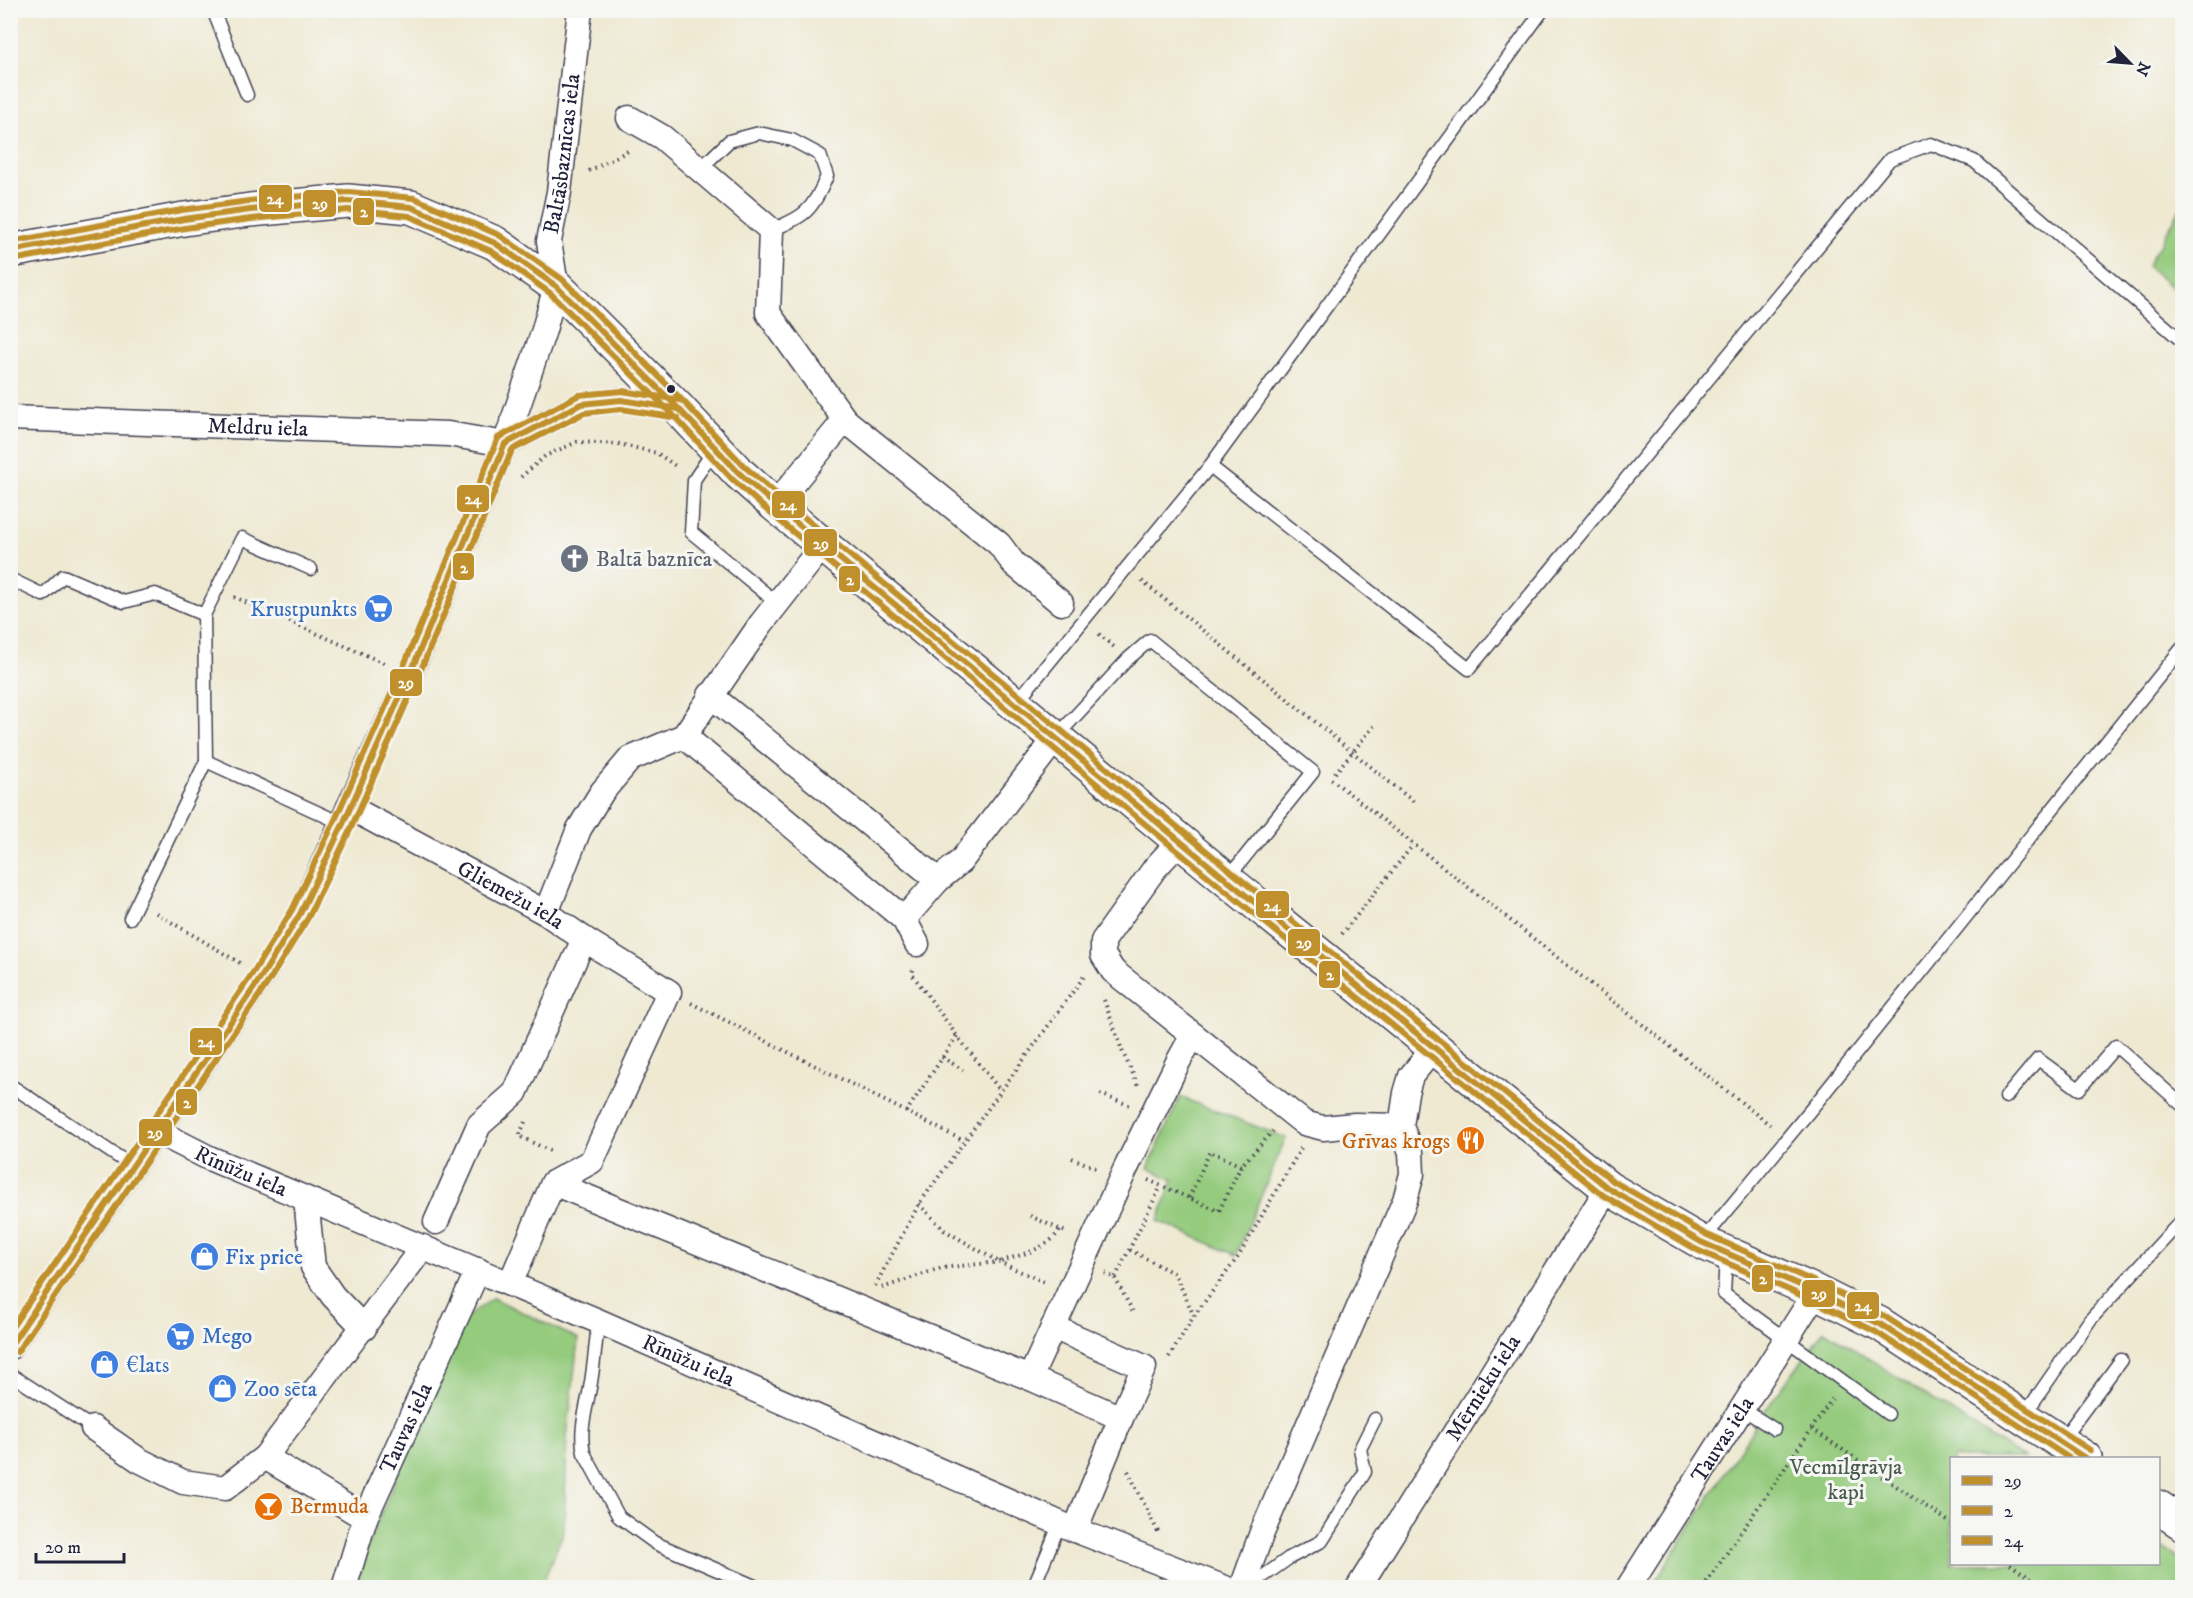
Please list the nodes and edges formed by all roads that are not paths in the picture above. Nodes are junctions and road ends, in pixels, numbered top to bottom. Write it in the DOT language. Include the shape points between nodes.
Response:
graph roads {
  1 [pos="213,10"];
  2 [pos="580,10"];
  3 [pos="1543,10"];
  4 [pos="247,95"];
  5 [pos="629,118"];
  6 [pos="700,169"];
  7 [pos="771,230"];
  8 [pos="11,247"];
  9 [pos="556,286"];
  10 [pos="2182,341"];
  11 [pos="679,409"];
  12 [pos="10,418"];
  13 [pos="845,420"];
  14 [pos="505,444"];
  15 [pos="716,448"];
  16 [pos="1210,466"];
  17 [pos="775,505"];
  18 [pos="824,545"];
  19 [pos="311,569"];
  20 [pos="10,579"];
  21 [pos="777,603"];
  22 [pos="1061,603"];
  23 [pos="204,615"];
  24 [pos="2182,648"];
  25 [pos="710,695"];
  26 [pos="1015,704"];
  27 [pos="684,736"];
  28 [pos="1055,739"];
  29 [pos="206,761"];
  30 [pos="346,816"];
  31 [pos="1180,841"];
  32 [pos="938,880"];
  33 [pos="1227,880"];
  34 [pos="546,913"];
  35 [pos="130,918"];
  36 [pos="904,919"];
  37 [pos="584,939"];
  38 [pos="917,944"];
  39 [pos="1193,1035"];
  40 [pos="1434,1048"];
  41 [pos="10,1085"];
  42 [pos="2006,1096"];
  43 [pos="2182,1105"];
  44 [pos="1401,1126"];
  45 [pos="156,1131"];
  46 [pos="132,1166"];
  47 [pos="553,1183"];
  48 [pos="1608,1188"];
  49 [pos="306,1199"];
  50 [pos="2182,1220"];
  51 [pos="436,1222"];
  52 [pos="423,1247"];
  53 [pos="1714,1248"];
  54 [pos="478,1270"];
  55 [pos="510,1284"];
  56 [pos="1816,1292"];
  57 [pos="598,1321"];
  58 [pos="1053,1327"];
  59 [pos="364,1328"];
  60 [pos="1785,1339"];
  61 [pos="10,1347"];
  62 [pos="2121,1360"];
  63 [pos="10,1374"];
  64 [pos="1030,1378"];
  65 [pos="1741,1408"];
  66 [pos="1888,1414"];
  67 [pos="2023,1417"];
  68 [pos="1121,1418"];
  69 [pos="1375,1419"];
  70 [pos="93,1428"];
  71 [pos="1774,1429"];
  72 [pos="2073,1450"];
  73 [pos="265,1457"];
  74 [pos="2160,1508"];
  75 [pos="365,1518"];
  76 [pos="2182,1523"];
  77 [pos="1067,1526"];
  78 [pos="344,1587"];
  79 [pos="759,1587"];
  80 [pos="1033,1587"];
  81 [pos="1225,1587"];
  82 [pos="1242,1587"];
  83 [pos="1247,1587"];
  84 [pos="1358,1587"];
  85 [pos="1628,1587"];
  1 -- 4 [label="lane"];
  2 -- 9 [label="street, Baltāsbaznīcas iela" via="559,192 549,241"];
  3 -- 16 [label="lane"];
  5 -- 6 [label="street" via="662,137"];
  6 -- 7 [label="street"];
  6 -- 7 [label="lane" via="729,141 759,132 792,140 820,155 827,176 818,199 797,220"];
  7 -- 13 [label="street" via="768,313"];
  8 -- 9 [label="main road" via="195,218 348,201 411,207 495,243"];
  9 -- 11 [label="main road"];
  9 -- 14 [label="street, Baltāsbaznīcas iela"];
  10 -- 16 [label="lane" via="1974,161 1931,144 1890,159 1469,669"];
  11 -- 14 [label="street" via="621,400 581,404"];
  11 -- 15 [label="main road"];
  12 -- 14 [label="street, Meldru iela" via="448,434"];
  13 -- 17 [label="street"];
  13 -- 22 [label="street" via="999,544 1014,564"];
  14 -- 30 [label="street, Baltāsbaznīcas iela" via="410,674"];
  15 -- 17 [label="main road"];
  15 -- 21 [label="lane" via="694,480 691,532"];
  16 -- 26 [label="lane"];
  17 -- 18 [label="main road"];
  18 -- 21 [label="street"];
  18 -- 26 [label="main road"];
  19 -- 23 [label="lane" via="242,538"];
  20 -- 23 [label="lane" via="43,595 63,576 124,602 155,594"];
  21 -- 25 [label="street"];
  23 -- 29 [label="lane"];
  24 -- 53 [label="lane" via="1787,1138"];
  25 -- 27 [label="street"];
  25 -- 32 [label="street"];
  26 -- 28 [label="main road"];
  27 -- 34 [label="street" via="630,759 602,792 579,829"];
  27 -- 36 [label="street"];
  28 -- 31 [label="main road"];
  28 -- 32 [label="street" via="961,861"];
  28 -- 33 [label="lane" via="1150,640 1313,772"];
  29 -- 30 [label="lane"];
  29 -- 35 [label="lane"];
  30 -- 34 [label="street, Gliemežu iela"];
  30 -- 45 [label="street, Baltāsbaznīcas iela" via="300,914"];
  31 -- 33 [label="main road"];
  31 -- 39 [label="street" via="1155,868 1102,942 1103,955 1113,971"];
  32 -- 36 [label="street"];
  33 -- 40 [label="main road"];
  34 -- 37 [label="street, Gliemežu iela"];
  36 -- 38 [label="street"];
  37 -- 47 [label="street, Gliemežu iela" via="669,992 592,1161"];
  37 -- 51 [label="street" via="515,1093 479,1125"];
  39 -- 44 [label="street" via="1304,1123 1323,1128"];
  39 -- 58 [label="street"];
  40 -- 44 [label="street" via="1411,1076"];
  40 -- 48 [label="main road"];
  41 -- 46 [label="lane"];
  42 -- 43 [label="lane" via="2038,1059 2079,1089 2116,1046"];
  44 -- 82 [label="street" via="1411,1152 1412,1174 1405,1200"];
  45 -- 46 [label="street, Baltāsbaznīcas iela"];
  45 -- 49 [label="street, Rīnūžu iela"];
  46 -- 61 [label="street, Baltāsbaznīcas iela"];
  47 -- 55 [label="street"];
  47 -- 64 [label="street"];
  48 -- 53 [label="main road"];
  48 -- 84 [label="street, Mērnieku iela"];
  49 -- 52 [label="street, Rīnūžu iela"];
  49 -- 59 [label="street" via="313,1267 333,1296"];
  50 -- 67 [label="lane" via="2090,1320"];
  52 -- 54 [label="street, Rīnūžu iela"];
  52 -- 59 [label="street"];
  53 -- 56 [label="main road"];
  53 -- 60 [label="lane" via="1724,1294"];
  54 -- 55 [label="street, Rīnūžu iela"];
  54 -- 75 [label="street, Tauvas iela"];
  55 -- 57 [label="street, Rīnūžu iela"];
  56 -- 60 [label="street, Tauvas iela"];
  56 -- 67 [label="main road" via="1880,1324"];
  57 -- 77 [label="street, Rīnūžu iela"];
  57 -- 79 [label="lane" via="582,1444 619,1517 655,1542"];
  58 -- 64 [label="street"];
  58 -- 68 [label="street" via="1144,1367"];
  59 -- 73 [label="street"];
  60 -- 65 [label="street, Tauvas iela"];
  60 -- 66 [label="lane"];
  62 -- 72 [label="lane"];
  63 -- 70 [label="lane"];
  64 -- 68 [label="street"];
  65 -- 71 [label="lane"];
  65 -- 85 [label="street, Tauvas iela"];
  67 -- 72 [label="main road"];
  68 -- 77 [label="street"];
  69 -- 83 [label="lane" via="1360,1449 1365,1472 1322,1541"];
  70 -- 73 [label="street" via="139,1460 183,1482 225,1488"];
  73 -- 75 [label="street"];
  74 -- 76 [label="main road"];
  75 -- 78 [label="street, Tauvas iela"];
  77 -- 80 [label="lane"];
  77 -- 81 [label="street, Rīnūžu iela"];
}
